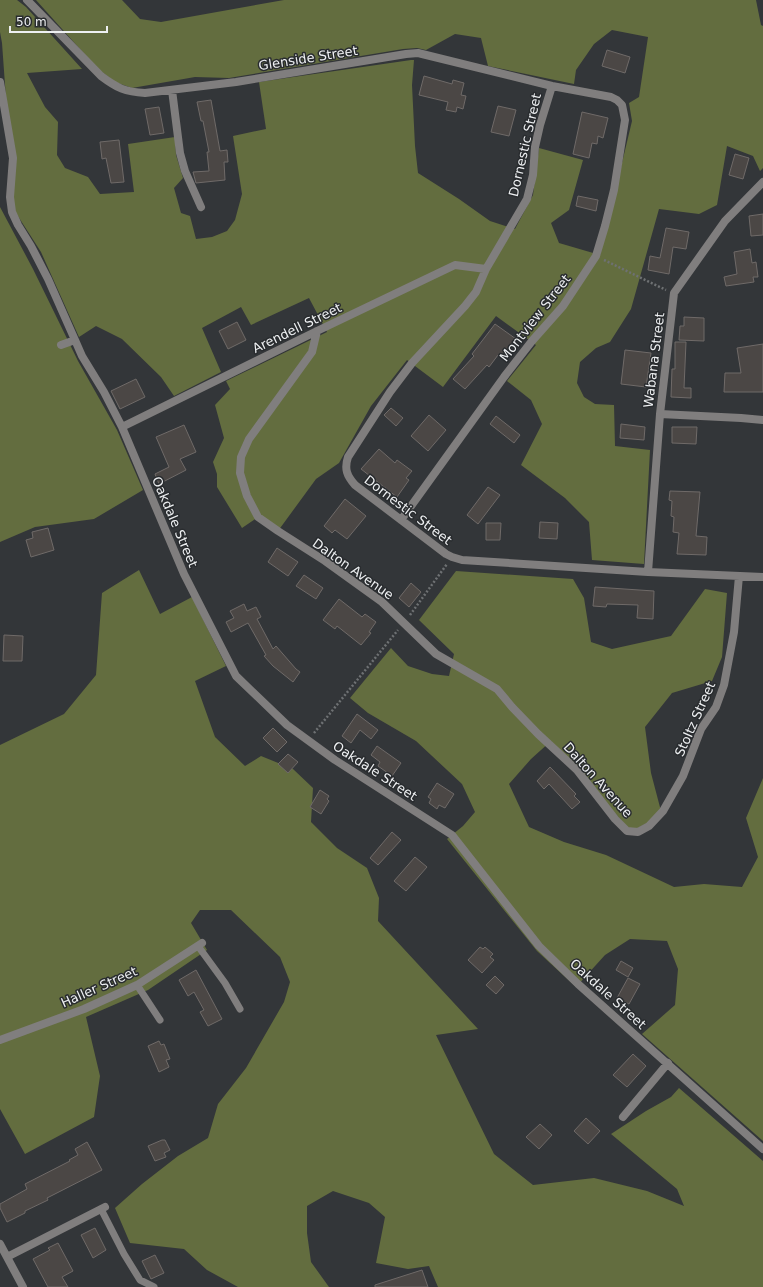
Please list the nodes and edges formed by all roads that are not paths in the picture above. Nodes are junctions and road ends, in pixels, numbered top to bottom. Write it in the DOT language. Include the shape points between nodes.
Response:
graph roads {
  1 [pos="27,0"];
  2 [pos="0,82"];
  3 [pos="552,86"];
  4 [pos="172,90"];
  5 [pos="622,105"];
  6 [pos="763,182"];
  7 [pos="201,207"];
  8 [pos="486,269"];
  9 [pos="317,331"];
  10 [pos="75,340"];
  11 [pos="61,345"];
  12 [pos="660,414"];
  13 [pos="763,420"];
  14 [pos="122,427"];
  15 [pos="401,520"];
  16 [pos="648,572"];
  17 [pos="739,576"];
  18 [pos="763,577"];
  19 [pos="638,832"];
  20 [pos="200,944"];
  21 [pos="137,985"];
  22 [pos="240,1010"];
  23 [pos="160,1020"];
  24 [pos="0,1040"];
  25 [pos="668,1063"];
  26 [pos="623,1117"];
  27 [pos="763,1149"];
  28 [pos="103,1208"];
  29 [pos="0,1244"];
  30 [pos="7,1257"];
  31 [pos="23,1287"];
  32 [pos="154,1287"];
  1 -- 4 [label="street, Glenside Street" via="83,59 114,86 124,91 146,93"];
  2 -- 10 [label="street, Oakdale Street" via="13,158 10,197 12,212 48,279"];
  3 -- 4 [label="street, Glenside Street" via="418,53"];
  3 -- 5 [label="street, Glenside Street" via="611,97"];
  3 -- 8 [label="street, Dornestic Street" via="540,124 527,199"];
  4 -- 7 [label="street" via="180,153"];
  5 -- 15 [label="street, Montview Street" via="626,120 616,182 596,256 563,306 504,377"];
  6 -- 12 [label="street, Wabana Street" via="726,221 674,293"];
  8 -- 9 [label="street, Arendell Street" via="455,265"];
  8 -- 15 [label="street, Dornestic Street" via="476,292 412,363 348,457 346,471 349,478"];
  9 -- 14 [label="street, Arendell Street"];
  9 -- 19 [label="street, Dalton Avenue" via="312,352 249,439 241,457 240,473 247,496 258,517 382,602 436,654 497,689 538,734 577,770 627,831"];
  10 -- 11 [label="street"];
  10 -- 14 [label="street, Oakdale Street"];
  12 -- 13 [label="street"];
  12 -- 16 [label="street, Wabana Street"];
  14 -- 25 [label="street, Oakdale Street" via="184,574 236,676 287,725 335,760 452,835 539,946"];
  15 -- 16 [label="street, Dornestic Street" via="446,554 462,560"];
  16 -- 17 [label="street, Dornestic Street"];
  17 -- 18 [label="street, Dornestic Street"];
  17 -- 19 [label="street, Stoltz Street" via="734,632 724,685 716,707 701,729 683,776 663,811 649,826"];
  20 -- 21 [label="street, Haller Street"];
  20 -- 22 [label="lane"];
  21 -- 23 [label="lane"];
  21 -- 24 [label="street, Haller Street" via="84,1009"];
  25 -- 26 [label="street"];
  25 -- 27 [label="street, Oakdale Street"];
  28 -- 30 [label="street"];
  28 -- 32 [label="lane" via="140,1280"];
  29 -- 30 [label="street"];
  30 -- 31 [label="street"];
}
